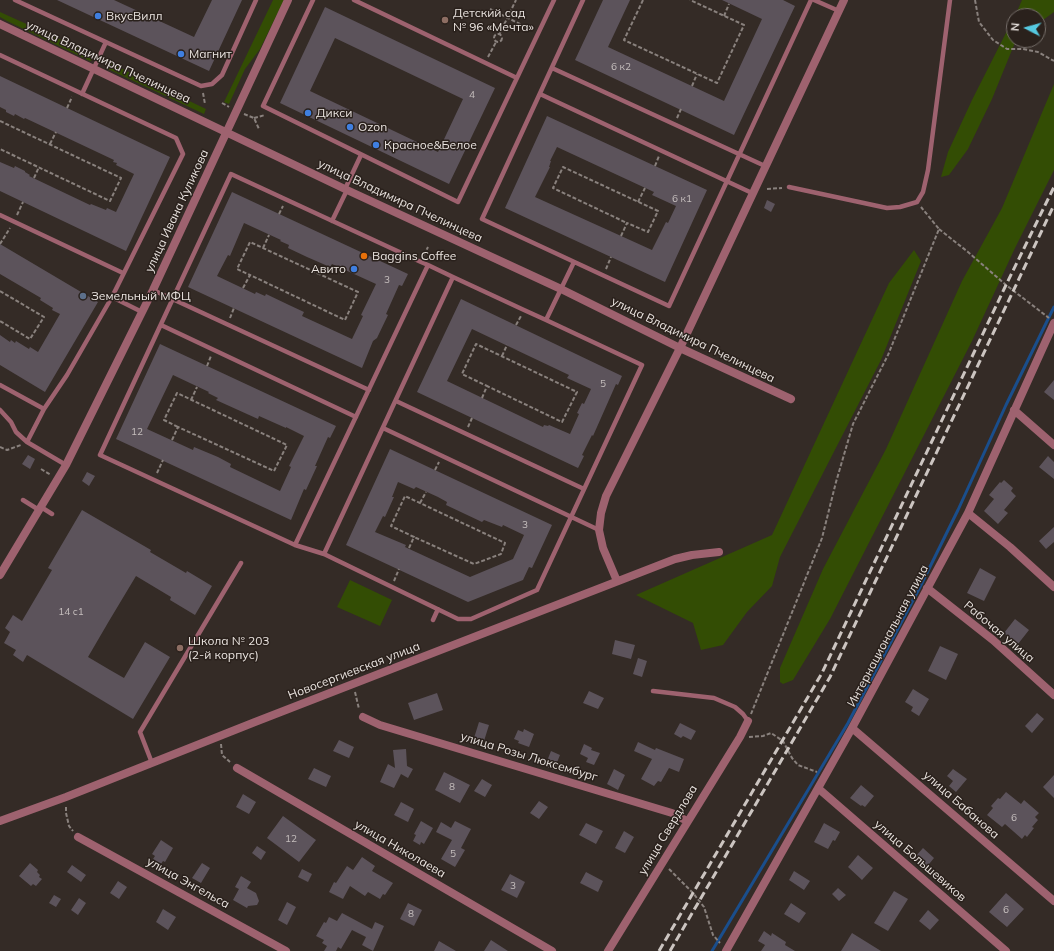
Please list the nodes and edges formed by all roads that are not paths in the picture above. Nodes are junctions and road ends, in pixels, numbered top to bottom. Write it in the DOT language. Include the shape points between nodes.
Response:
graph roads {
  1 [pos="16,0"];
  2 [pos="256,0"];
  3 [pos="288,0"];
  4 [pos="312,0"];
  5 [pos="354,0"];
  6 [pos="554,0"];
  7 [pos="584,0"];
  8 [pos="812,0"];
  9 [pos="844,0"];
  10 [pos="950,0"];
  11 [pos="839,12"];
  12 [pos="0,24"];
  13 [pos="106,42"];
  14 [pos="0,55"];
  15 [pos="94,68"];
  16 [pos="552,68"];
  17 [pos="518,78"];
  18 [pos="82,94"];
  19 [pos="540,94"];
  20 [pos="226,132"];
  21 [pos="361,154"];
  22 [pos="739,154"];
  23 [pos="765,166"];
  24 [pos="727,181"];
  25 [pos="790,187"];
  26 [pos="346,189"];
  27 [pos="752,193"];
  28 [pos="0,215"];
  29 [pos="332,221"];
  30 [pos="574,262"];
  31 [pos="428,265"];
  32 [pos="124,273"];
  33 [pos="453,277"];
  34 [pos="561,289"];
  35 [pos="153,290"];
  36 [pos="112,297"];
  37 [pos="173,299"];
  38 [pos="142,312"];
  39 [pos="546,320"];
  40 [pos="1054,323"];
  41 [pos="161,325"];
  42 [pos="680,348"];
  43 [pos="0,385"];
  44 [pos="369,390"];
  45 [pos="790,400"];
  46 [pos="396,401"];
  47 [pos="44,409"];
  48 [pos="0,410"];
  49 [pos="1014,410"];
  50 [pos="356,417"];
  51 [pos="383,428"];
  52 [pos="27,442"];
  53 [pos="1054,445"];
  54 [pos="66,465"];
  55 [pos="584,489"];
  56 [pos="23,500"];
  57 [pos="40,508"];
  58 [pos="968,513"];
  59 [pos="52,514"];
  60 [pos="571,516"];
  61 [pos="599,530"];
  62 [pos="295,546"];
  63 [pos="719,552"];
  64 [pos="324,554"];
  65 [pos="241,563"];
  66 [pos="0,575"];
  67 [pos="617,581"];
  68 [pos="1054,587"];
  69 [pos="927,588"];
  70 [pos="438,609"];
  71 [pos="433,620"];
  72 [pos="653,691"];
  73 [pos="1054,695"];
  74 [pos="363,717"];
  75 [pos="748,721"];
  76 [pos="852,728"];
  77 [pos="152,763"];
  78 [pos="237,768"];
  79 [pos="819,789"];
  80 [pos="0,821"];
  81 [pos="687,821"];
  82 [pos="78,837"];
  83 [pos="1054,901"];
  84 [pos="286,951"];
  85 [pos="552,951"];
  86 [pos="608,951"];
  87 [pos="727,951"];
  88 [pos="1006,951"];
  1 -- 13 [label="lane"];
  2 -- 13 [label="lane" via="222,75 212,84 201,86"];
  3 -- 20 [label="street, улица Ивана Куликова"];
  4 -- 21 [label="lane" via="263,106"];
  5 -- 17 [label="lane"];
  6 -- 17 [label="lane"];
  7 -- 16 [label="lane"];
  8 -- 11 [label="lane"];
  8 -- 22 [label="lane"];
  9 -- 11 [label="street"];
  10 -- 25 [label="lane" via="928,170 923,192 917,202 887,208"];
  11 -- 23 [label="street"];
  12 -- 15 [label="street, улица Владимира Пчелинцева"];
  13 -- 15 [label="lane"];
  14 -- 18 [label="lane"];
  15 -- 18 [label="lane"];
  15 -- 20 [label="street, улица Владимира Пчелинцева"];
  16 -- 19 [label="lane"];
  16 -- 22 [label="lane"];
  17 -- 21 [label="lane" via="458,202"];
  18 -- 32 [label="lane" via="176,138 183,154"];
  19 -- 24 [label="lane"];
  19 -- 30 [label="lane" via="482,219"];
  20 -- 26 [label="street, улица Владимира Пчелинцева"];
  20 -- 35 [label="street, улица Ивана Куликова"];
  21 -- 26 [label="lane"];
  22 -- 23 [label="lane"];
  22 -- 24 [label="lane"];
  23 -- 27 [label="street"];
  24 -- 27 [label="lane"];
  24 -- 30 [label="lane" via="669,306"];
  26 -- 29 [label="lane"];
  26 -- 34 [label="street, улица Владимира Пчелинцева"];
  27 -- 42 [label="street"];
  28 -- 32 [label="lane"];
  29 -- 31 [label="lane"];
  29 -- 37 [label="lane" via="231,174"];
  30 -- 34 [label="lane"];
  31 -- 33 [label="lane"];
  31 -- 44 [label="lane"];
  32 -- 36 [label="lane"];
  33 -- 39 [label="lane"];
  33 -- 46 [label="lane"];
  34 -- 39 [label="lane"];
  34 -- 42 [label="street, улица Владимира Пчелинцева"];
  35 -- 37 [label="lane"];
  35 -- 38 [label="street, улица Ивана Куликова"];
  36 -- 38 [label="lane"];
  36 -- 47 [label="lane" via="67,375"];
  37 -- 41 [label="lane"];
  37 -- 44 [label="lane"];
  38 -- 54 [label="street, улица Ивана Куликова"];
  39 -- 55 [label="lane" via="642,365"];
  40 -- 49 [label="street, Интернациональная улица"];
  41 -- 50 [label="lane"];
  41 -- 62 [label="lane" via="100,455"];
  42 -- 45 [label="street, улица Владимира Пчелинцева"];
  42 -- 61 [label="street" via="606,496"];
  43 -- 47 [label="lane"];
  44 -- 50 [label="lane"];
  46 -- 51 [label="lane"];
  46 -- 55 [label="lane"];
  47 -- 52 [label="lane"];
  48 -- 52 [label="lane"];
  49 -- 53 [label="street"];
  49 -- 58 [label="street, Интернациональная улица"];
  50 -- 62 [label="lane"];
  51 -- 60 [label="lane"];
  51 -- 64 [label="lane"];
  52 -- 54 [label="lane"];
  54 -- 57 [label="street, улица Ивана Куликова"];
  55 -- 60 [label="lane"];
  56 -- 57 [label="lane"];
  57 -- 59 [label="lane"];
  57 -- 66 [label="street, улица Ивана Куликова"];
  58 -- 68 [label="street"];
  58 -- 69 [label="street, Интернациональная улица"];
  60 -- 61 [label="lane"];
  60 -- 70 [label="lane" via="537,590 471,619 458,619"];
  61 -- 67 [label="street" via="603,548"];
  62 -- 64 [label="lane"];
  63 -- 67 [label="street, Новосергиевская улица" via="675,559"];
  64 -- 70 [label="lane"];
  65 -- 77 [label="lane" via="140,732"];
  67 -- 77 [label="street, Новосергиевская улица"];
  69 -- 73 [label="street, Рабочая улица" via="993,640"];
  69 -- 76 [label="street, Интернациональная улица"];
  70 -- 71 [label="lane"];
  72 -- 75 [label="lane" via="714,698 735,707"];
  74 -- 81 [label="street, улица Розы Люксембург" via="380,725 672,813"];
  75 -- 81 [label="street, улица Свердлова"];
  76 -- 79 [label="street, Интернациональная улица"];
  76 -- 83 [label="street, улица Бабанова"];
  77 -- 80 [label="street, Новосергиевская улица" via="66,798"];
  78 -- 85 [label="street, улица Николаева"];
  79 -- 87 [label="street, Интернациональная улица"];
  79 -- 88 [label="street, улица Большевиков"];
  81 -- 86 [label="street, улица Свердлова"];
  82 -- 84 [label="street, улица Энгельса"];
}
